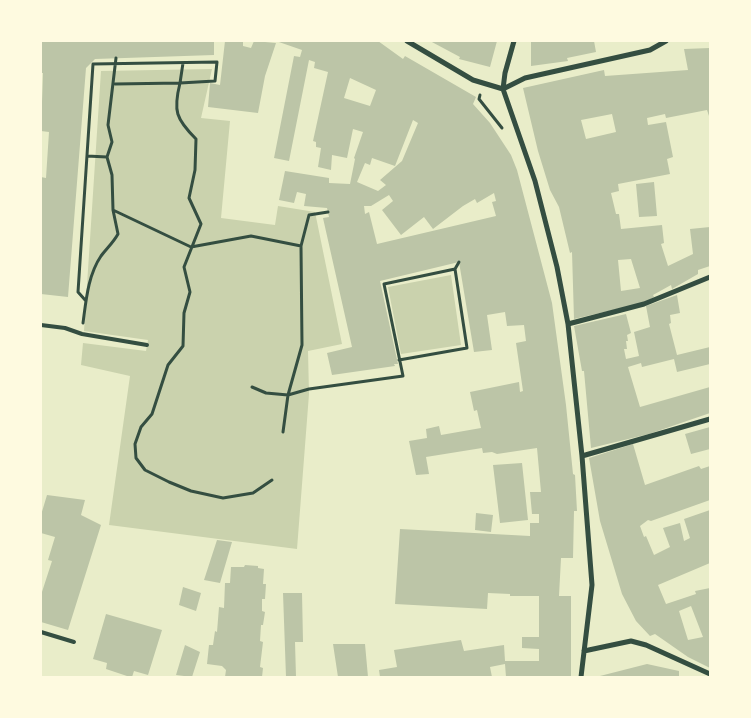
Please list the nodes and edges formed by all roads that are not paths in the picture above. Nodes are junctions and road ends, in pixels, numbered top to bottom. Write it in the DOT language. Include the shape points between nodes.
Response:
graph roads {
  1 [pos="407,41"];
  2 [pos="514,41"];
  3 [pos="666,41"];
  4 [pos="504,89"];
  5 [pos="710,277"];
  6 [pos="568,324"];
  7 [pos="41,325"];
  8 [pos="148,344"];
  9 [pos="710,419"];
  10 [pos="582,456"];
  11 [pos="41,632"];
  12 [pos="74,642"];
  13 [pos="584,651"];
  14 [pos="710,674"];
  15 [pos="581,677"];
  1 -- 4 [label="street" via="473,80"];
  2 -- 4 [label="street"];
  3 -- 4 [label="street" via="650,50 525,78"];
  4 -- 6 [label="street" via="535,181"];
  5 -- 6 [label="street" via="644,304"];
  6 -- 10 [label="street"];
  7 -- 8 [label="lane"];
  9 -- 10 [label="street"];
  10 -- 13 [label="street" via="592,585"];
  11 -- 12 [label="lane"];
  13 -- 14 [label="street" via="631,641"];
  13 -- 15 [label="street"];
}
